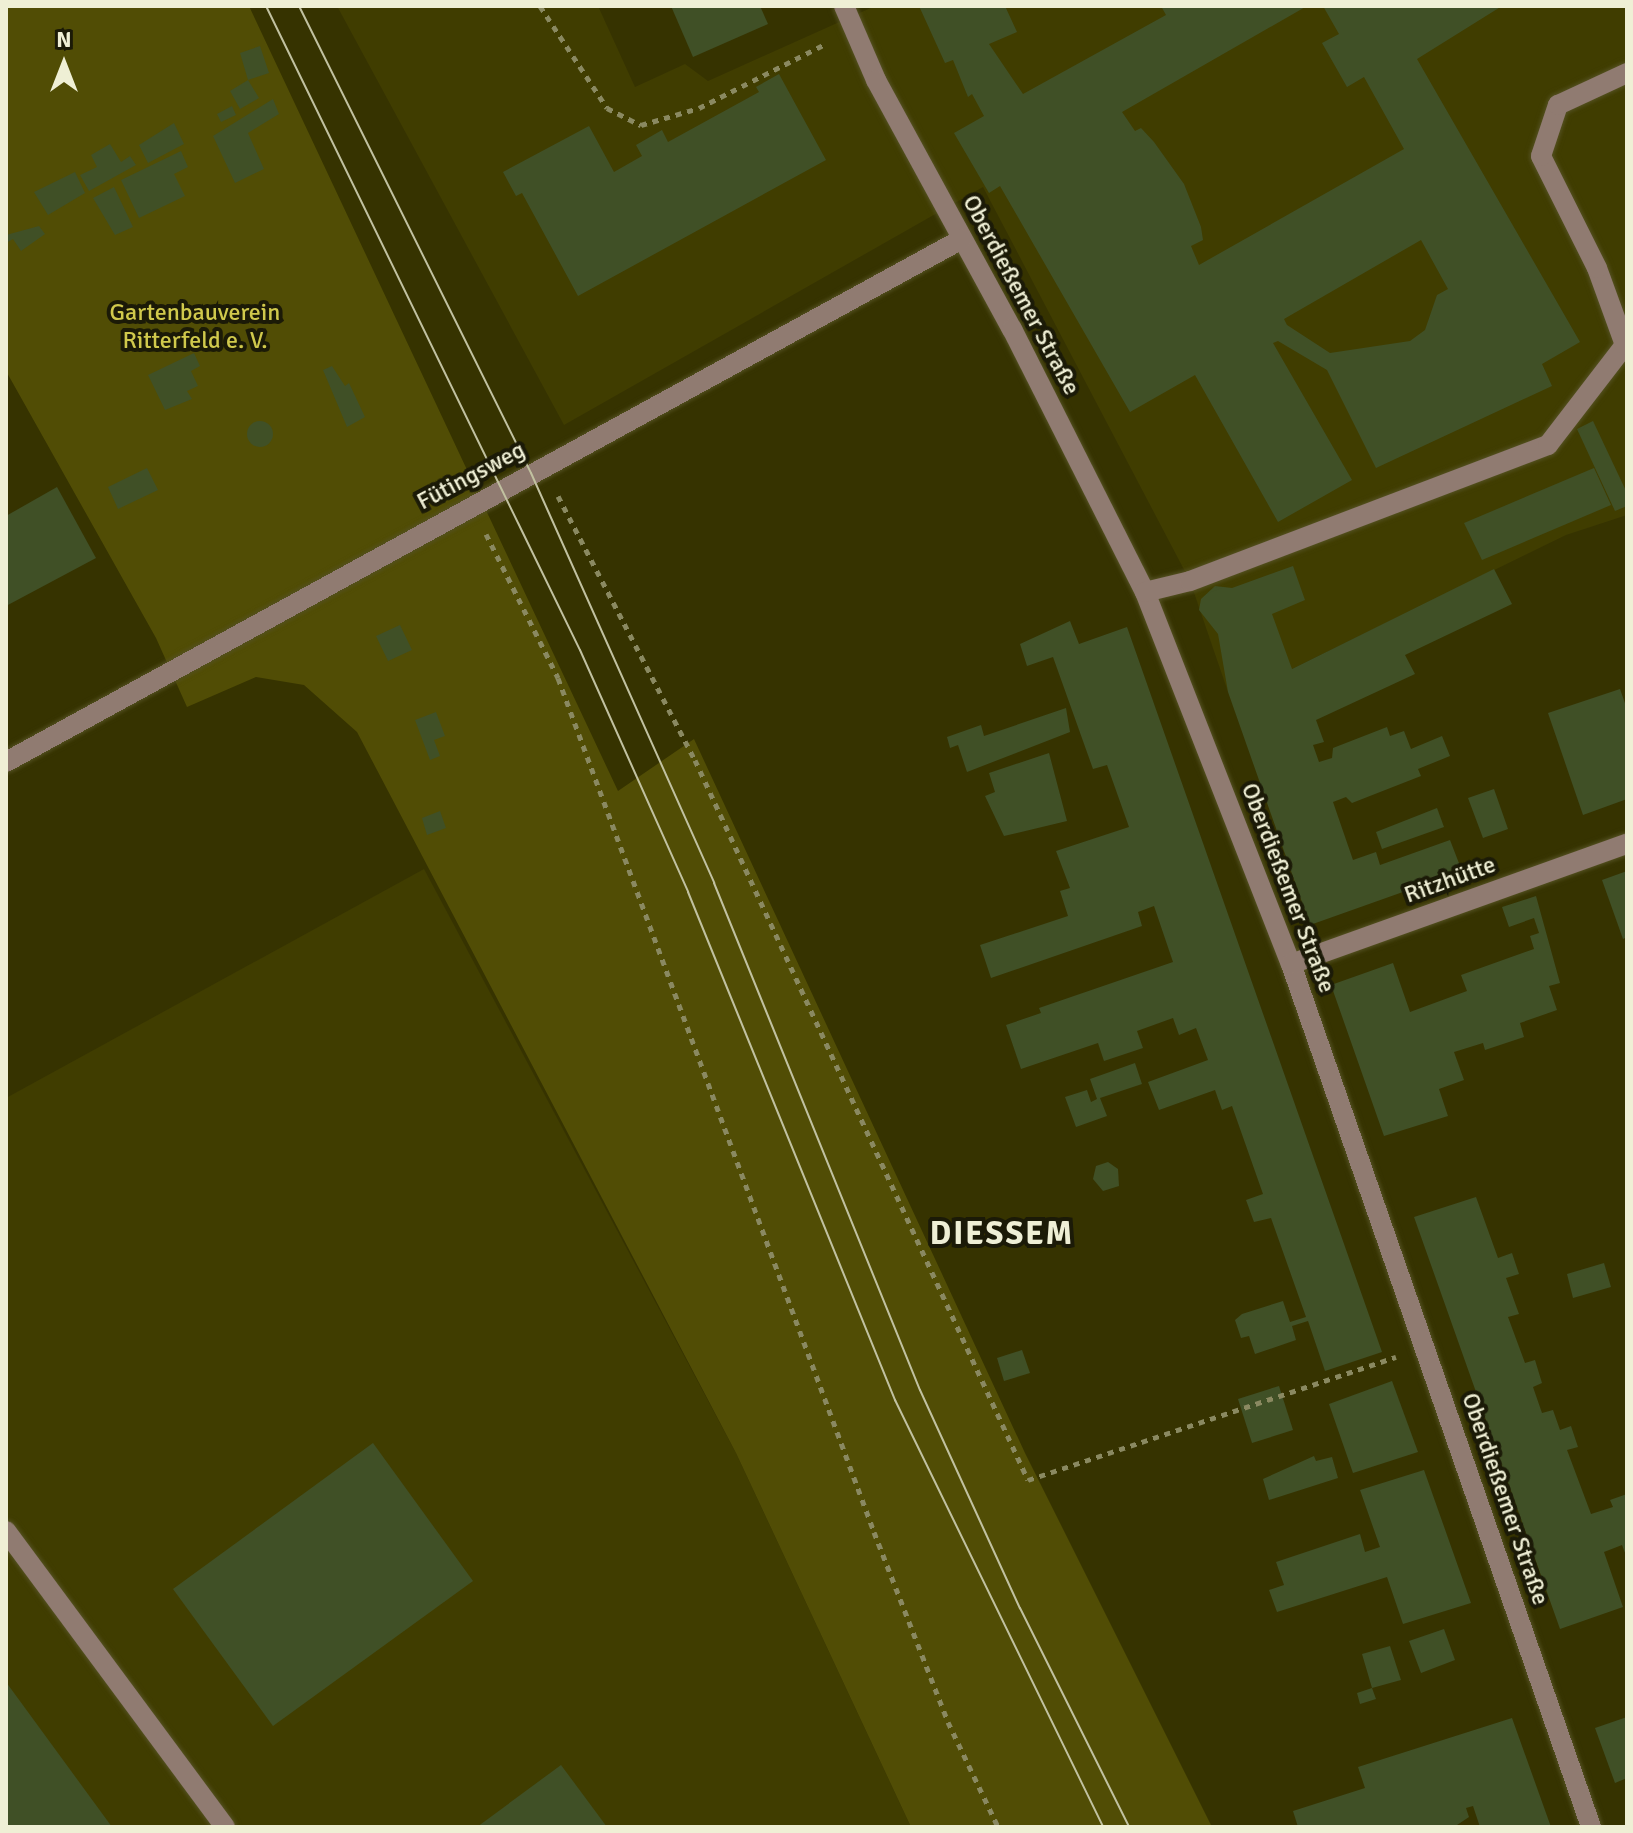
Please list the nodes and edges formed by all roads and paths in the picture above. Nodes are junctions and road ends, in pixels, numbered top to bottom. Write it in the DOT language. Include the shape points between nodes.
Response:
graph roads {
  1 [pos="540,6"];
  2 [pos="844,6"];
  3 [pos="854,29"];
  4 [pos="1627,73"];
  5 [pos="962,239"];
  6 [pos="543,467"];
  7 [pos="471,504"];
  8 [pos="1145,592"];
  9 [pos="6,762"];
  10 [pos="1627,844"];
  11 [pos="1291,964"];
  12 [pos="1425,1347"];
  13 [pos="6,1531"];
  14 [pos="225,1827"];
  15 [pos="998,1827"];
  16 [pos="1591,1827"];
  1 -- 3 [label="path" via="607,108 641,125 699,108"];
  2 -- 3 [label="street, Oberdießemer Straße"];
  3 -- 5 [label="street, Oberdießemer Straße"];
  4 -- 8 [label="street" via="1558,105 1541,156 1597,268 1625,345 1548,445 1190,581"];
  5 -- 6 [label="street, Fütingsweg"];
  5 -- 8 [label="street, Oberdießemer Straße"];
  6 -- 7 [label="street, Fütingsweg"];
  6 -- 12 [label="path" via="695,760 1028,1480"];
  7 -- 9 [label="street, Fütingsweg"];
  7 -- 15 [label="path" via="558,678 874,1532 948,1722"];
  8 -- 11 [label="street, Oberdießemer Straße"];
  10 -- 11 [label="street, Ritzhütte"];
  11 -- 12 [label="street, Oberdießemer Straße"];
  12 -- 16 [label="street, Oberdießemer Straße"];
  13 -- 14 [label="street"];
}
